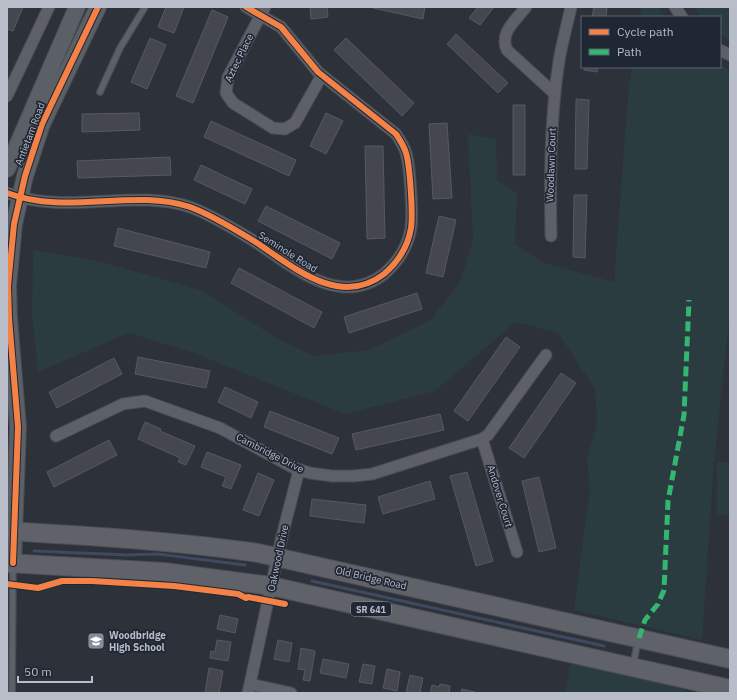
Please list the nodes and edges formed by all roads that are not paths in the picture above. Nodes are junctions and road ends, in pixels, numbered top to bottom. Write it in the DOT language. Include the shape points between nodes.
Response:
graph roads {
  1 [pos="49,7"];
  2 [pos="78,7"];
  3 [pos="98,7"];
  4 [pos="145,7"];
  5 [pos="246,7"];
  6 [pos="526,7"];
  7 [pos="571,7"];
  8 [pos="675,7"];
  9 [pos="263,11"];
  10 [pos="681,16"];
  11 [pos="721,50"];
  12 [pos="730,55"];
  13 [pos="322,75"];
  14 [pos="100,92"];
  15 [pos="555,94"];
  16 [pos="7,96"];
  17 [pos="7,169"];
  18 [pos="14,196"];
  19 [pos="551,236"];
  20 [pos="546,355"];
  21 [pos="56,436"];
  22 [pos="482,439"];
  23 [pos="299,470"];
  24 [pos="11,532"];
  25 [pos="517,552"];
  26 [pos="277,557"];
  27 [pos="10,563"];
  28 [pos="271,586"];
  29 [pos="639,638"];
  30 [pos="730,659"];
  31 [pos="633,667"];
  32 [pos="249,688"];
  33 [pos="730,689"];
  34 [pos="12,693"];
  35 [pos="291,693"];
  1 -- 16 [label="street"];
  2 -- 17 [label="street, Antietam Road"];
  3 -- 18 [label="street, Antietam Road" via="42,124"];
  4 -- 14 [label="lane" via="120,48"];
  5 -- 9 [label="street, Seminole Road"];
  6 -- 15 [label="street" via="507,31 504,44 507,50"];
  7 -- 15 [label="street, Woodlawn Court" via="559,60"];
  8 -- 10 [label="street"];
  9 -- 13 [label="street, Seminole Road" via="281,27"];
  9 -- 13 [label="street, Aztec Place" via="228,77 226,93 233,103 273,128 285,129 295,123"];
  11 -- 12 [label="street"];
  13 -- 18 [label="street, Seminole Road" via="396,134 406,152 412,218 408,240 403,252 389,269 370,282 347,286 316,281 241,234 190,207 145,201 53,203"];
  15 -- 19 [label="street, Woodlawn Court" via="549,166"];
  18 -- 24 [label="street, Antietam Road" via="8,286 18,427"];
  20 -- 22 [label="street"];
  21 -- 23 [label="street, Cambridge Drive" via="124,404 145,401 220,428"];
  22 -- 23 [label="street, Cambridge Drive" via="372,474 332,476"];
  22 -- 25 [label="street, Andover Court"];
  23 -- 26 [label="street, Oakwood Drive"];
  24 -- 26 [label="main road, Old Bridge Road" via="215,547"];
  24 -- 27 [label="street, Antietam Road"];
  26 -- 28 [label="street, Oakwood Drive"];
  26 -- 29 [label="main road, Old Bridge Road"];
  27 -- 28 [label="main road, SR 641" via="164,572"];
  27 -- 34 [label="lane"];
  28 -- 31 [label="main road, SR 641"];
  28 -- 32 [label="street, Oakwood Drive"];
  29 -- 30 [label="main road, Old Bridge Road"];
  29 -- 31 [label="lane"];
  31 -- 33 [label="main road, SR 641"];
  32 -- 35 [label="street"];
}
